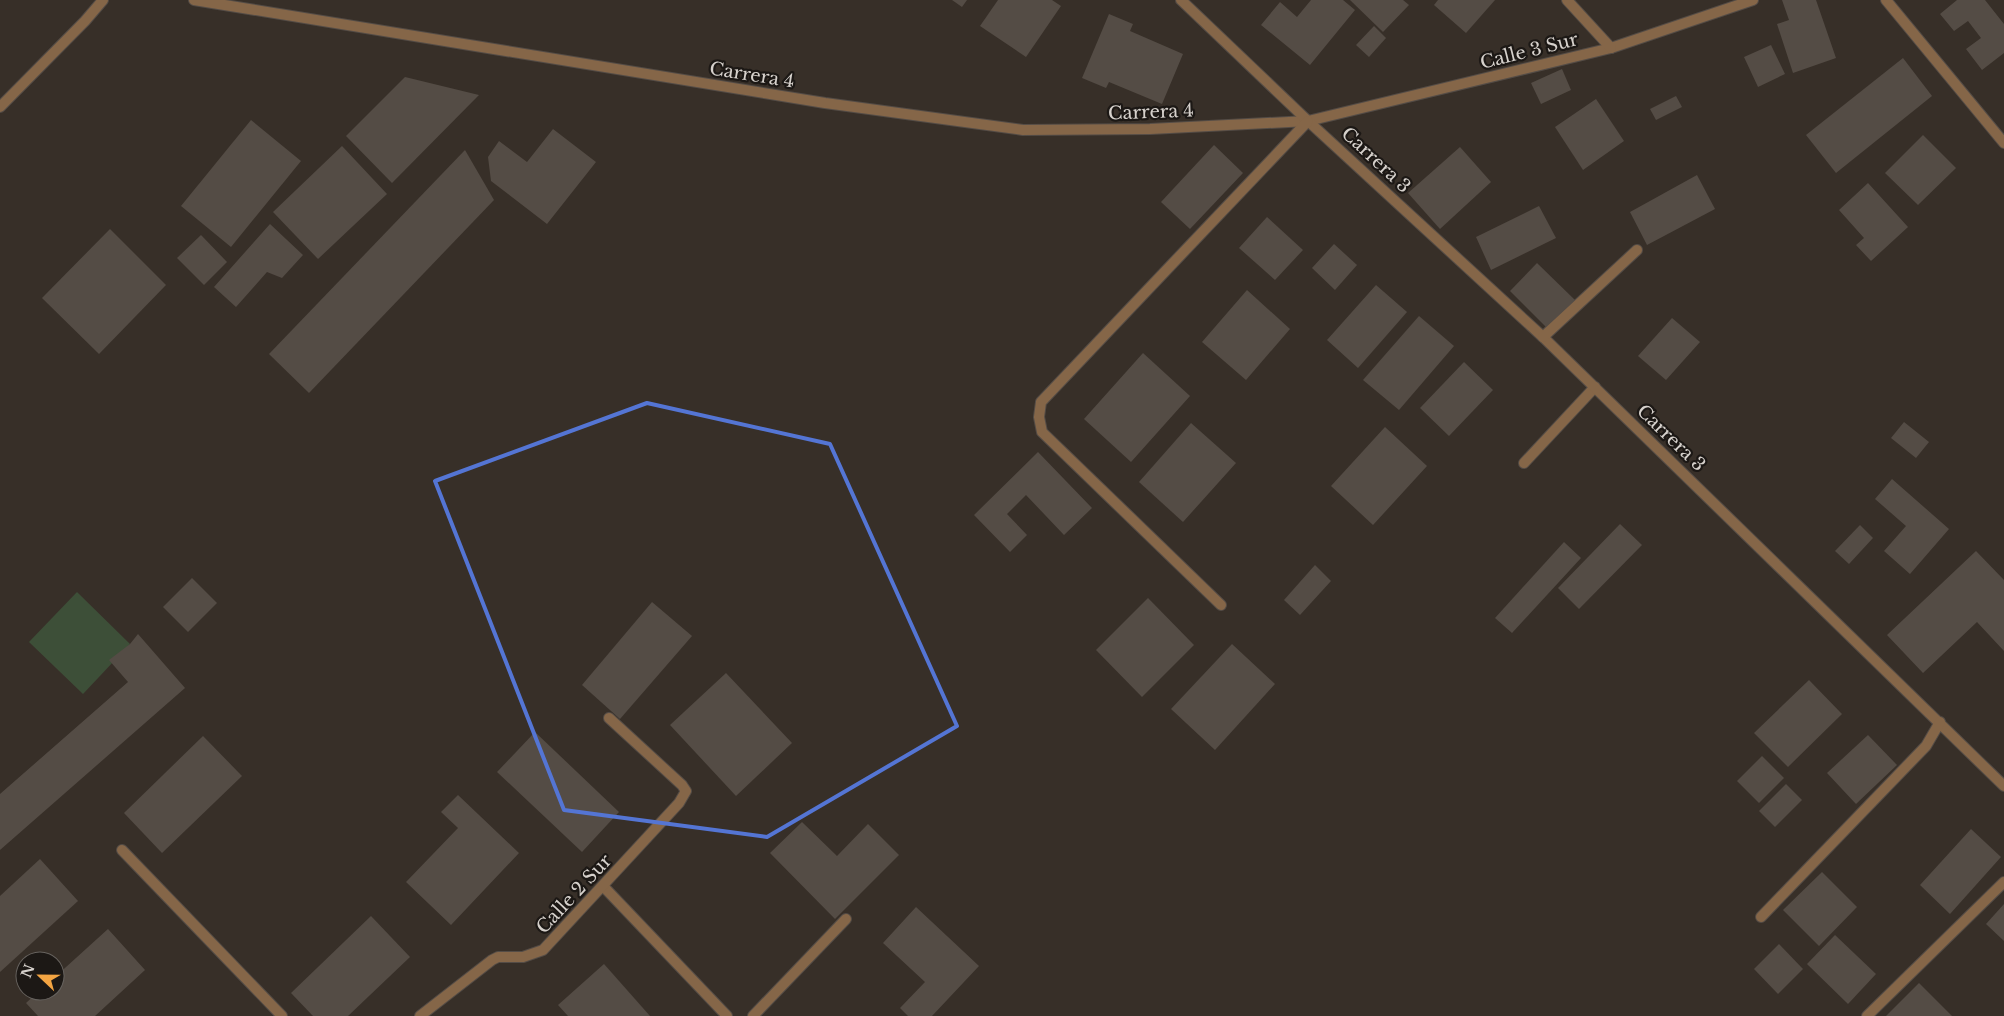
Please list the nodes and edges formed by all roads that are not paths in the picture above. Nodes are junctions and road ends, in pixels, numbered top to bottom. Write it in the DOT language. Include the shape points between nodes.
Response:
graph roads {
  1 [pos="103,0"];
  2 [pos="194,0"];
  3 [pos="1181,0"];
  4 [pos="1567,0"];
  5 [pos="1752,0"];
  6 [pos="1886,0"];
  7 [pos="1611,48"];
  8 [pos="0,107"];
  9 [pos="1308,121"];
  10 [pos="2004,142"];
  11 [pos="1637,250"];
  12 [pos="1543,337"];
  13 [pos="1595,387"];
  14 [pos="1524,463"];
  15 [pos="1221,605"];
  16 [pos="610,718"];
  17 [pos="1940,722"];
  18 [pos="2004,786"];
  19 [pos="122,850"];
  20 [pos="2004,882"];
  21 [pos="603,886"];
  22 [pos="1761,917"];
  23 [pos="846,919"];
  24 [pos="282,1016"];
  25 [pos="420,1016"];
  26 [pos="727,1016"];
  27 [pos="753,1016"];
  28 [pos="1867,1016"];
  1 -- 8 [label="street"];
  2 -- 9 [label="street, Carrera 4" via="825,104 1023,130 1150,129"];
  3 -- 9 [label="street, Carrera 3"];
  4 -- 7 [label="street"];
  5 -- 7 [label="street, Calle 3 Sur"];
  6 -- 10 [label="street"];
  7 -- 9 [label="street, Calle 3 Sur"];
  9 -- 12 [label="street, Carrera 3"];
  9 -- 15 [label="street" via="1040,402 1042,432"];
  11 -- 12 [label="street"];
  12 -- 13 [label="street, Carrera 3"];
  13 -- 14 [label="street"];
  13 -- 17 [label="street, Carrera 3"];
  16 -- 21 [label="street, Calle 2 Sur" via="686,790"];
  17 -- 18 [label="street, Carrera 3"];
  17 -- 22 [label="street" via="1926,746"];
  19 -- 24 [label="street"];
  20 -- 28 [label="street"];
  21 -- 25 [label="street, Calle 2 Sur" via="543,950 523,957 492,960"];
  21 -- 26 [label="street"];
  23 -- 27 [label="street"];
}
